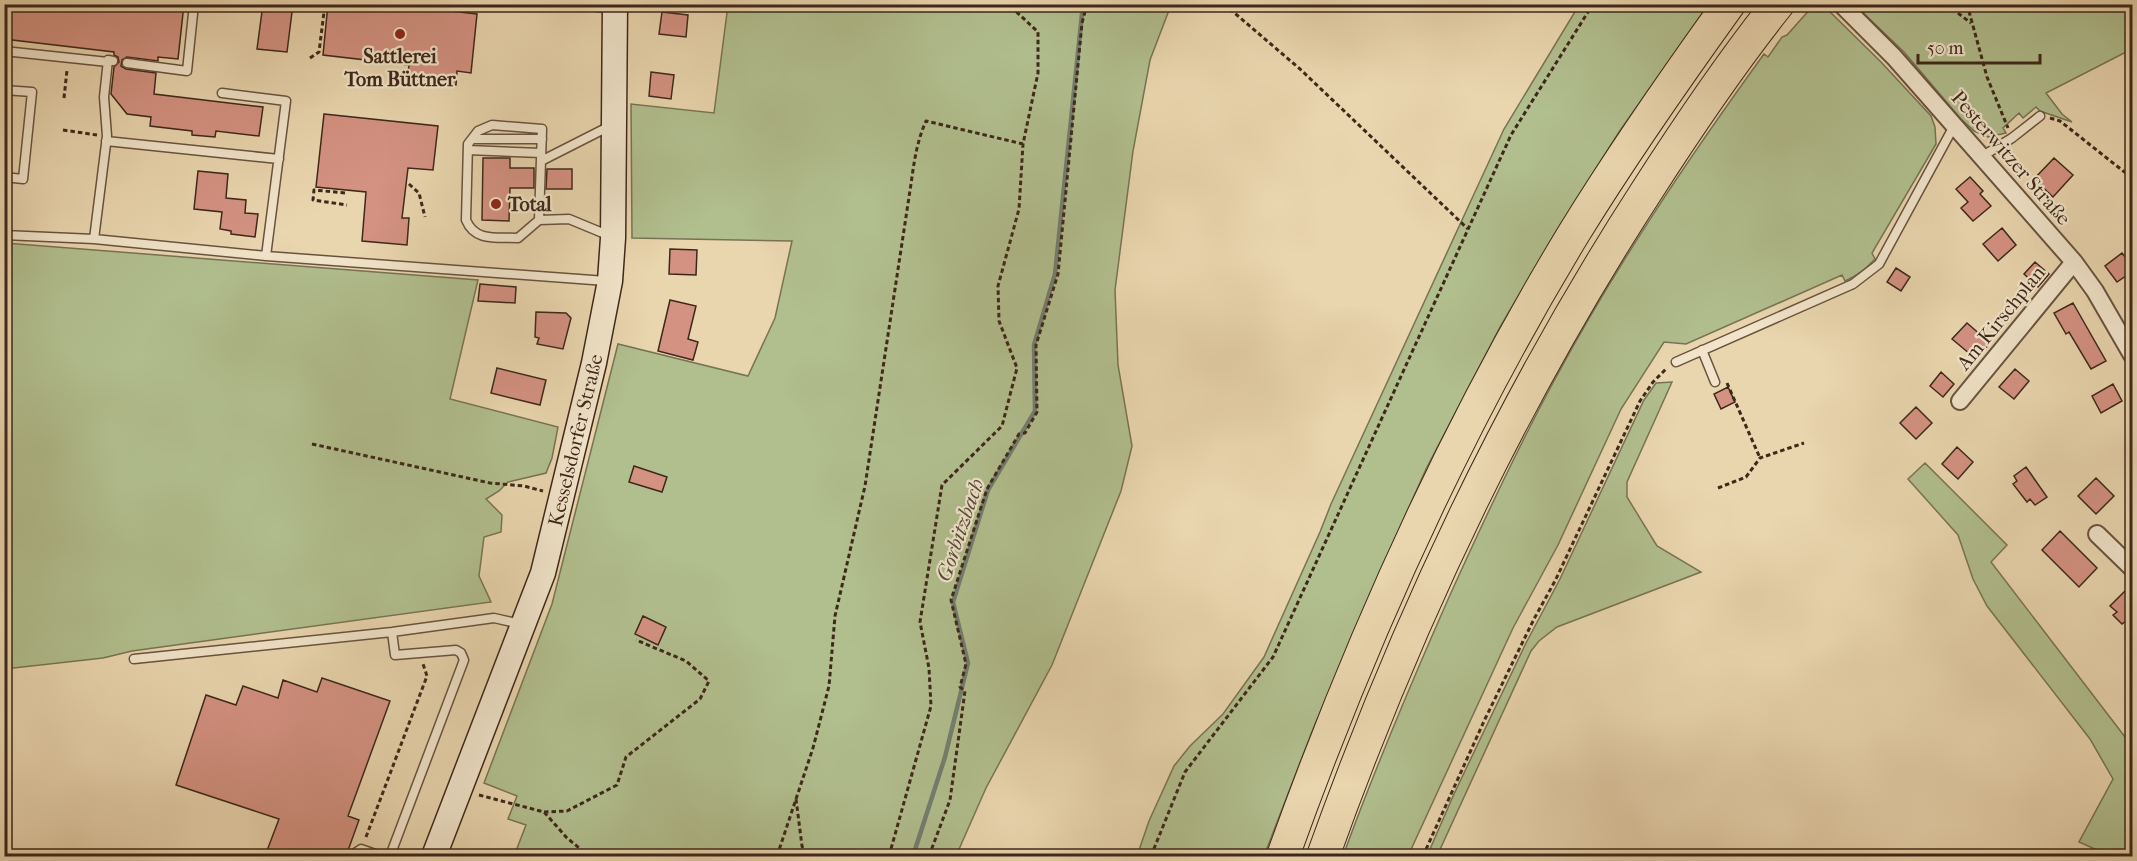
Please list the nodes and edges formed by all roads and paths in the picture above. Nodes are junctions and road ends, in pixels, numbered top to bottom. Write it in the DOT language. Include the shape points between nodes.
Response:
graph roads {
  1 [pos="194,4"];
  2 [pos="325,4"];
  3 [pos="577,4"];
  4 [pos="1008,4"];
  5 [pos="1087,4"];
  6 [pos="1224,4"];
  7 [pos="1593,4"];
  8 [pos="1729,4"];
  9 [pos="1841,4"];
  10 [pos="1946,4"];
  11 [pos="1967,4"];
  12 [pos="615,7"];
  13 [pos="1773,11"];
  14 [pos="1972,24"];
  15 [pos="4,51"];
  16 [pos="69,58"];
  17 [pos="310,58"];
  18 [pos="127,63"];
  19 [pos="4,90"];
  20 [pos="222,93"];
  21 [pos="64,98"];
  22 [pos="2040,116"];
  23 [pos="614,124"];
  24 [pos="1954,125"];
  25 [pos="63,130"];
  26 [pos="2012,138"];
  27 [pos="107,139"];
  28 [pos="472,139"];
  29 [pos="542,139"];
  30 [pos="1023,144"];
  31 [pos="468,150"];
  32 [pos="541,157"];
  33 [pos="1982,157"];
  34 [pos="279,159"];
  35 [pos="4,177"];
  36 [pos="2133,178"];
  37 [pos="409,184"];
  38 [pos="345,193"];
  39 [pos="347,205"];
  40 [pos="425,217"];
  41 [pos="539,220"];
  42 [pos="1468,229"];
  43 [pos="4,235"];
  44 [pos="613,238"];
  45 [pos="94,239"];
  46 [pos="266,256"];
  47 [pos="2074,262"];
  48 [pos="610,281"];
  49 [pos="1702,350"];
  50 [pos="2133,355"];
  51 [pos="1676,362"];
  52 [pos="1715,382"];
  53 [pos="1960,400"];
  54 [pos="1804,443"];
  55 [pos="312,444"];
  56 [pos="1760,458"];
  57 [pos="1718,488"];
  58 [pos="562,496"];
  59 [pos="2097,534"];
  60 [pos="2133,568"];
  61 [pos="524,625"];
  62 [pos="392,632"];
  63 [pos="636,640"];
  64 [pos="134,659"];
  65 [pos="422,662"];
  66 [pos="460,790"];
  67 [pos="796,798"];
  68 [pos="544,812"];
  69 [pos="361,849"];
  70 [pos="354,856"];
  71 [pos="381,856"];
  72 [pos="390,856"];
  73 [pos="434,856"];
  74 [pos="589,856"];
  75 [pos="777,856"];
  76 [pos="806,856"];
  77 [pos="889,856"];
  78 [pos="929,856"];
  79 [pos="1151,856"];
  80 [pos="1283,856"];
  81 [pos="1323,856"];
  82 [pos="1423,856"];
  1 -- 18 [label="lane" via="187,71"];
  2 -- 17 [label="path" via="319,52"];
  3 -- 12 [label="lane"];
  4 -- 30 [label="path" via="1038,32 1038,73"];
  5 -- 78 [label="path" via="1058,274 1036,345 1037,412 1025,433 1019,434 987,489 951,600 966,664 960,687 965,691 950,800"];
  6 -- 42 [label="path" via="1300,69"];
  7 -- 42 [label="path" via="1511,135"];
  8 -- 80 [label="highway" via="1636,136 1574,234 1484,393 1358,662"];
  9 -- 24 [label="street, Pesterwitzer Straße"];
  10 -- 14 [label="path"];
  11 -- 14 [label="path"];
  12 -- 23 [label="main road, Kesselsdorfer Straße"];
  13 -- 81 [label="highway" via="1722,77 1607,251 1516,411 1405,649"];
  14 -- 26 [label="path" via="1987,76"];
  15 -- 16 [label="lane"];
  16 -- 21 [label="path"];
  16 -- 27 [label="lane" via="110,62 104,97"];
  19 -- 35 [label="lane" via="32,93 23,179"];
  20 -- 34 [label="lane" via="286,101"];
  22 -- 26 [label="lane"];
  22 -- 36 [label="path" via="2060,121"];
  23 -- 32 [label="lane"];
  23 -- 44 [label="main road, Kesselsdorfer Straße"];
  24 -- 33 [label="street, Pesterwitzer Straße"];
  24 -- 49 [label="lane" via="1879,264 1853,284"];
  25 -- 27 [label="path"];
  26 -- 33 [label="lane"];
  27 -- 34 [label="lane"];
  27 -- 45 [label="lane"];
  28 -- 29 [label="lane"];
  28 -- 29 [label="lane" via="478,131 492,125 542,129"];
  28 -- 31 [label="lane"];
  29 -- 32 [label="lane"];
  30 -- 67 [label="path" via="926,121 922,129 865,486 835,616 829,686"];
  30 -- 77 [label="path" via="1019,209 998,286 999,321 1017,368 1002,426 942,485 920,622 931,706"];
  31 -- 32 [label="lane"];
  31 -- 41 [label="lane" via="466,220 471,230 482,236 518,238"];
  32 -- 41 [label="lane"];
  33 -- 47 [label="street, Pesterwitzer Straße"];
  34 -- 46 [label="lane"];
  37 -- 40 [label="path" via="419,193"];
  38 -- 39 [label="path" via="314,190 313,200"];
  41 -- 44 [label="lane" via="569,219"];
  42 -- 79 [label="path" via="1273,657 1185,772"];
  43 -- 45 [label="lane"];
  44 -- 48 [label="main road, Kesselsdorfer Straße"];
  45 -- 46 [label="lane"];
  46 -- 48 [label="lane"];
  47 -- 50 [label="street, Pesterwitzer Straße"];
  47 -- 53 [label="street, Am Kirschplan"];
  48 -- 58 [label="main road, Kesselsdorfer Straße"];
  49 -- 51 [label="lane"];
  49 -- 52 [label="lane"];
  51 -- 82 [label="path" via="1662,371 1640,401 1485,719"];
  52 -- 56 [label="path" via="1725,377"];
  54 -- 56 [label="path"];
  55 -- 58 [label="path"];
  56 -- 57 [label="path" via="1746,477"];
  58 -- 61 [label="main road, Kesselsdorfer Straße" via="543,573"];
  59 -- 60 [label="street"];
  61 -- 62 [label="lane" via="494,618"];
  61 -- 66 [label="main road, Kesselsdorfer Straße"];
  62 -- 64 [label="lane"];
  62 -- 72 [label="lane" via="395,655 456,650 464,660"];
  63 -- 68 [label="path" via="686,661 709,681 700,699 626,757 617,785 567,811"];
  65 -- 69 [label="path" via="427,676"];
  66 -- 68 [label="path"];
  66 -- 73 [label="main road, Kesselsdorfer Straße"];
  67 -- 75 [label="path"];
  67 -- 76 [label="path"];
  68 -- 74 [label="path"];
  69 -- 70 [label="lane"];
  69 -- 71 [label="lane"];
}
